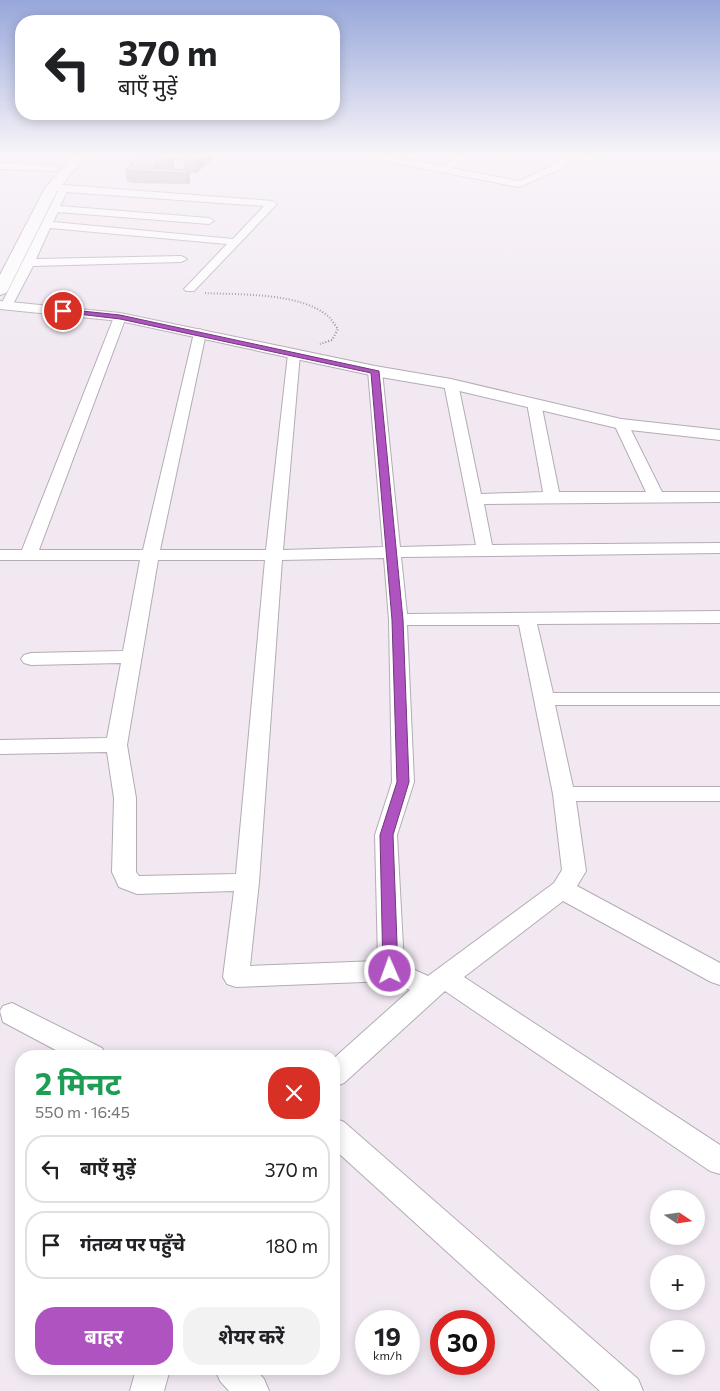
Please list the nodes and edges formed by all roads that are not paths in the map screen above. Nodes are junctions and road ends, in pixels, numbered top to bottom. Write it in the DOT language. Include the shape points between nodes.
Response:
graph roads {
  1 [pos="20,221"];
  2 [pos="42,221"];
  3 [pos="48,221"];
  4 [pos="256,221"];
  5 [pos="46,225"];
  6 [pos="235,242"];
  7 [pos="4,251"];
  8 [pos="181,259"];
  9 [pos="29,263"];
  10 [pos="190,289"];
  11 [pos="2,300"];
  12 [pos="120,317"];
  13 [pos="200,333"];
  14 [pos="294,354"];
  15 [pos="375,371"];
  16 [pos="451,384"];
  17 [pos="534,403"];
  18 [pos="621,424"];
  19 [pos="720,435"];
  20 [pos="656,496"];
  21 [pos="552,497"];
  22 [pos="720,497"];
  23 [pos="474,499"];
  24 [pos="720,548"];
  25 [pos="485,550"];
  26 [pos="391,553"];
  27 [pos="29,554"];
  28 [pos="0,555"];
  29 [pos="150,555"];
  30 [pos="274,555"];
  31 [pos="720,617"];
  32 [pos="527,619"];
  33 [pos="398,620"];
  34 [pos="132,657"];
  35 [pos="32,659"];
  36 [pos="543,698"];
  37 [pos="720,699"];
  38 [pos="116,744"];
  39 [pos="0,747"];
  40 [pos="564,794"];
  41 [pos="720,794"];
  42 [pos="247,882"];
  43 [pos="562,888"];
  44 [pos="390,971"];
  45 [pos="720,975"];
  46 [pos="437,983"];
  47 [pos="12,1014"];
  48 [pos="81,1050"];
  49 [pos="340,1070"];
  50 [pos="340,1136"];
  51 [pos="720,1161"];
  52 [pos="151,1375"];
  53 [pos="237,1375"];
  54 [pos="147,1391"];
  55 [pos="252,1391"];
  56 [pos="626,1391"];
  1 -- 7 [label="highway"];
  2 -- 11 [label="highway"];
  3 -- 5 [label="street"];
  4 -- 6 [label="street"];
  5 -- 6 [label="street"];
  5 -- 9 [label="street"];
  6 -- 10 [label="street"];
  8 -- 9 [label="street"];
  9 -- 11 [label="street"];
  11 -- 12 [label="street"];
  12 -- 13 [label="street"];
  12 -- 27 [label="street"];
  13 -- 14 [label="street"];
  13 -- 29 [label="street"];
  14 -- 15 [label="street"];
  14 -- 30 [label="street"];
  15 -- 16 [label="street"];
  15 -- 26 [label="street"];
  16 -- 17 [label="street"];
  16 -- 23 [label="street"];
  17 -- 18 [label="street"];
  17 -- 21 [label="street"];
  18 -- 19 [label="street"];
  18 -- 20 [label="street"];
  20 -- 21 [label="street"];
  20 -- 22 [label="street"];
  21 -- 23 [label="street"];
  23 -- 25 [label="street"];
  24 -- 25 [label="street"];
  25 -- 26 [label="street"];
  26 -- 30 [label="street"];
  26 -- 33 [label="street"];
  27 -- 28 [label="street"];
  27 -- 29 [label="street"];
  29 -- 30 [label="street"];
  29 -- 34 [label="street"];
  30 -- 42 [label="street"];
  31 -- 32 [label="street"];
  32 -- 33 [label="street"];
  32 -- 36 [label="street"];
  33 -- 44 [label="street" via="403,782 386,835"];
  34 -- 35 [label="street"];
  34 -- 38 [label="street"];
  36 -- 37 [label="street"];
  36 -- 40 [label="street"];
  38 -- 39 [label="street"];
  38 -- 42 [label="street" via="125,798 124,872 127,881 137,885"];
  40 -- 41 [label="street"];
  40 -- 43 [label="street" via="574,871"];
  42 -- 44 [label="street" via="236,977"];
  43 -- 45 [label="street"];
  43 -- 46 [label="street"];
  44 -- 46 [label="street"];
  46 -- 49 [label="street"];
  46 -- 51 [label="street"];
  47 -- 48 [label="street"];
  50 -- 56 [label="street"];
  52 -- 54 [label="street"];
  53 -- 55 [label="street"];
}
